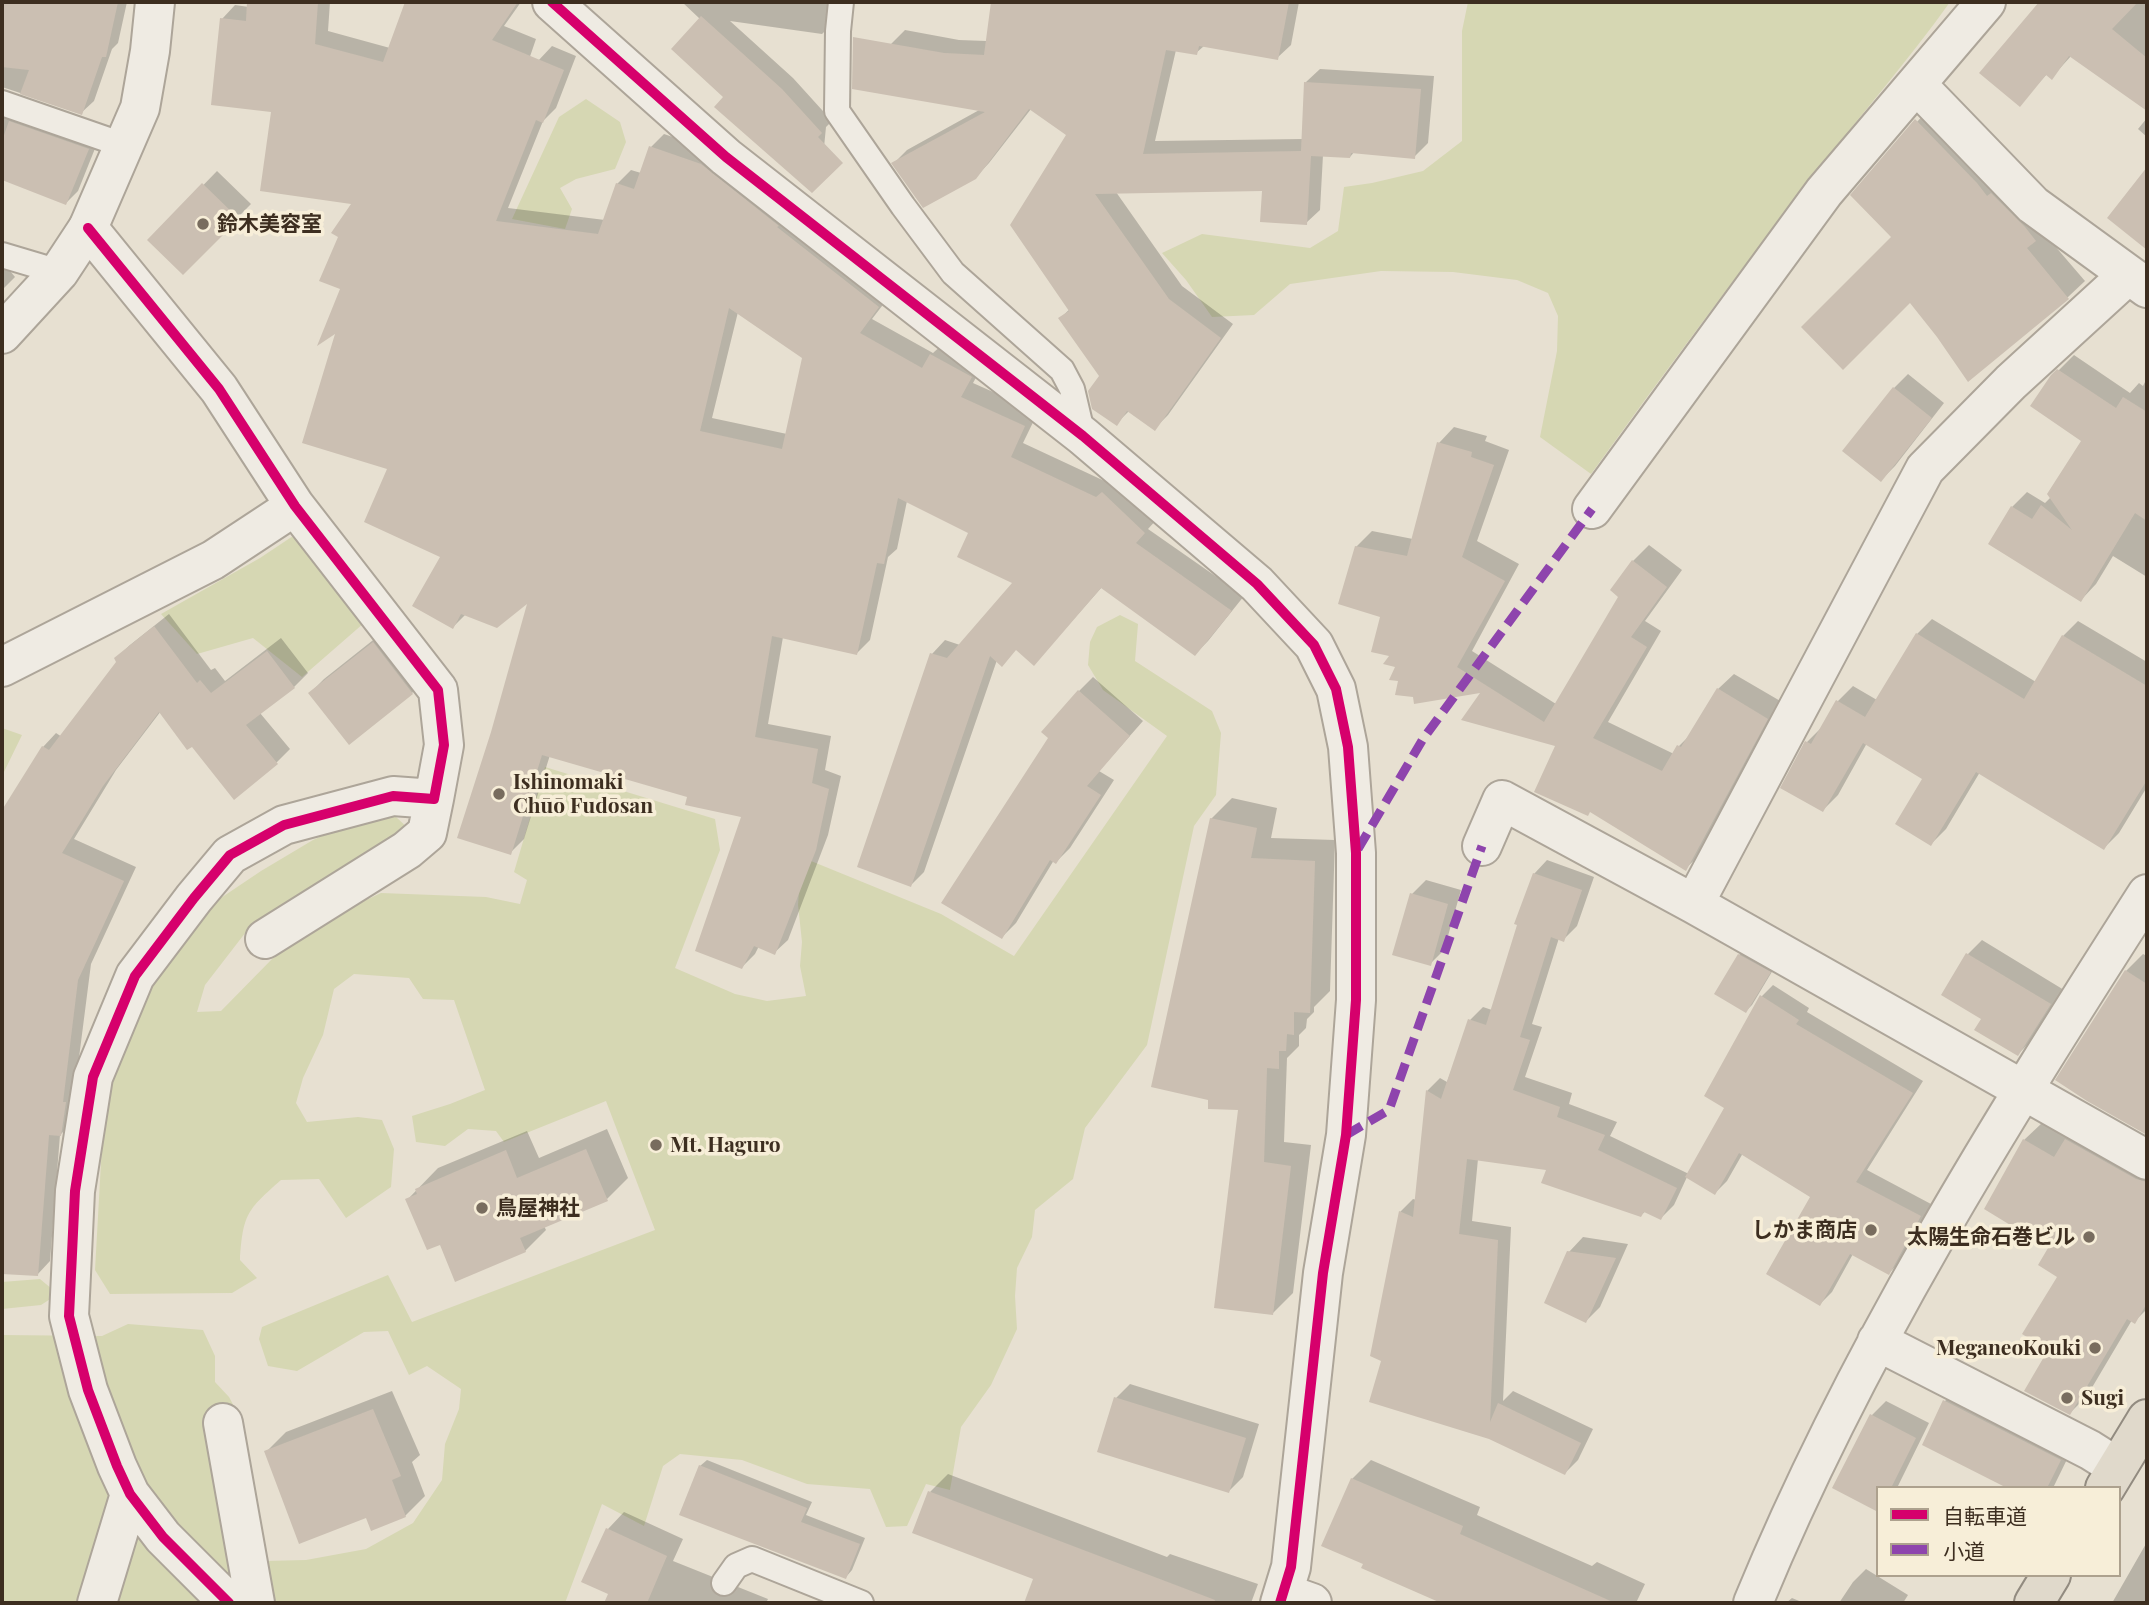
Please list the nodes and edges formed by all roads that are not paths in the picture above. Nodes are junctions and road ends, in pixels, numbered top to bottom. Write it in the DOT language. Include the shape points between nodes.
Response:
graph roads {
  1 [pos="155,2"];
  2 [pos="552,2"];
  3 [pos="841,2"];
  4 [pos="1986,2"];
  5 [pos="1917,85"];
  6 [pos="2,103"];
  7 [pos="123,145"];
  8 [pos="88,228"];
  9 [pos="2,255"];
  10 [pos="59,272"];
  11 [pos="2137,282"];
  12 [pos="2,334"];
  13 [pos="1083,436"];
  14 [pos="295,506"];
  15 [pos="1592,509"];
  16 [pos="2,667"];
  17 [pos="434,799"];
  18 [pos="1482,846"];
  19 [pos="2147,894"];
  20 [pos="1694,904"];
  21 [pos="265,939"];
  22 [pos="2023,1088"];
  23 [pos="2147,1160"];
  24 [pos="1877,1341"];
  25 [pos="2147,1419"];
  26 [pos="223,1423"];
  27 [pos="2111,1478"];
  28 [pos="130,1494"];
  29 [pos="2050,1577"];
  30 [pos="724,1583"];
  31 [pos="1292,1600"];
  32 [pos="97,1603"];
  33 [pos="229,1603"];
  34 [pos="255,1603"];
  35 [pos="861,1603"];
  36 [pos="1753,1603"];
  37 [pos="2034,1603"];
  1 -- 7 [label="street" via="140,108"];
  2 -- 13 [label="street" via="726,157"];
  3 -- 13 [label="lane" via="837,111 953,273 1062,370 1072,389"];
  4 -- 5 [label="street"];
  5 -- 11 [label="street" via="2033,205"];
  5 -- 15 [label="street" via="1824,192"];
  6 -- 7 [label="lane"];
  7 -- 8 [label="street"];
  8 -- 10 [label="street"];
  8 -- 14 [label="street" via="219,389"];
  9 -- 10 [label="lane"];
  10 -- 12 [label="street"];
  11 -- 20 [label="street" via="2011,382 1925,470"];
  13 -- 31 [label="street" via="1257,584 1314,645 1336,690 1348,747 1356,853 1356,1000 1346,1135 1323,1273 1291,1567"];
  14 -- 16 [label="street" via="213,559"];
  14 -- 17 [label="street" via="439,690 444,745"];
  17 -- 21 [label="street" via="427,833 407,850"];
  17 -- 28 [label="street" via="393,796 284,825 230,855 135,976 93,1077 75,1191 69,1316 88,1390"];
  18 -- 20 [label="street" via="1502,800"];
  19 -- 22 [label="street"];
  20 -- 22 [label="street"];
  22 -- 23 [label="street"];
  22 -- 24 [label="street"];
  24 -- 27 [label="street" via="2090,1450"];
  24 -- 36 [label="street"];
  25 -- 27 [label="highway"];
  26 -- 34 [label="street"];
  28 -- 32 [label="street"];
  28 -- 33 [label="street" via="163,1537"];
  29 -- 37 [label="highway"];
  30 -- 35 [label="lane" via="736,1566 752,1559"];
}
